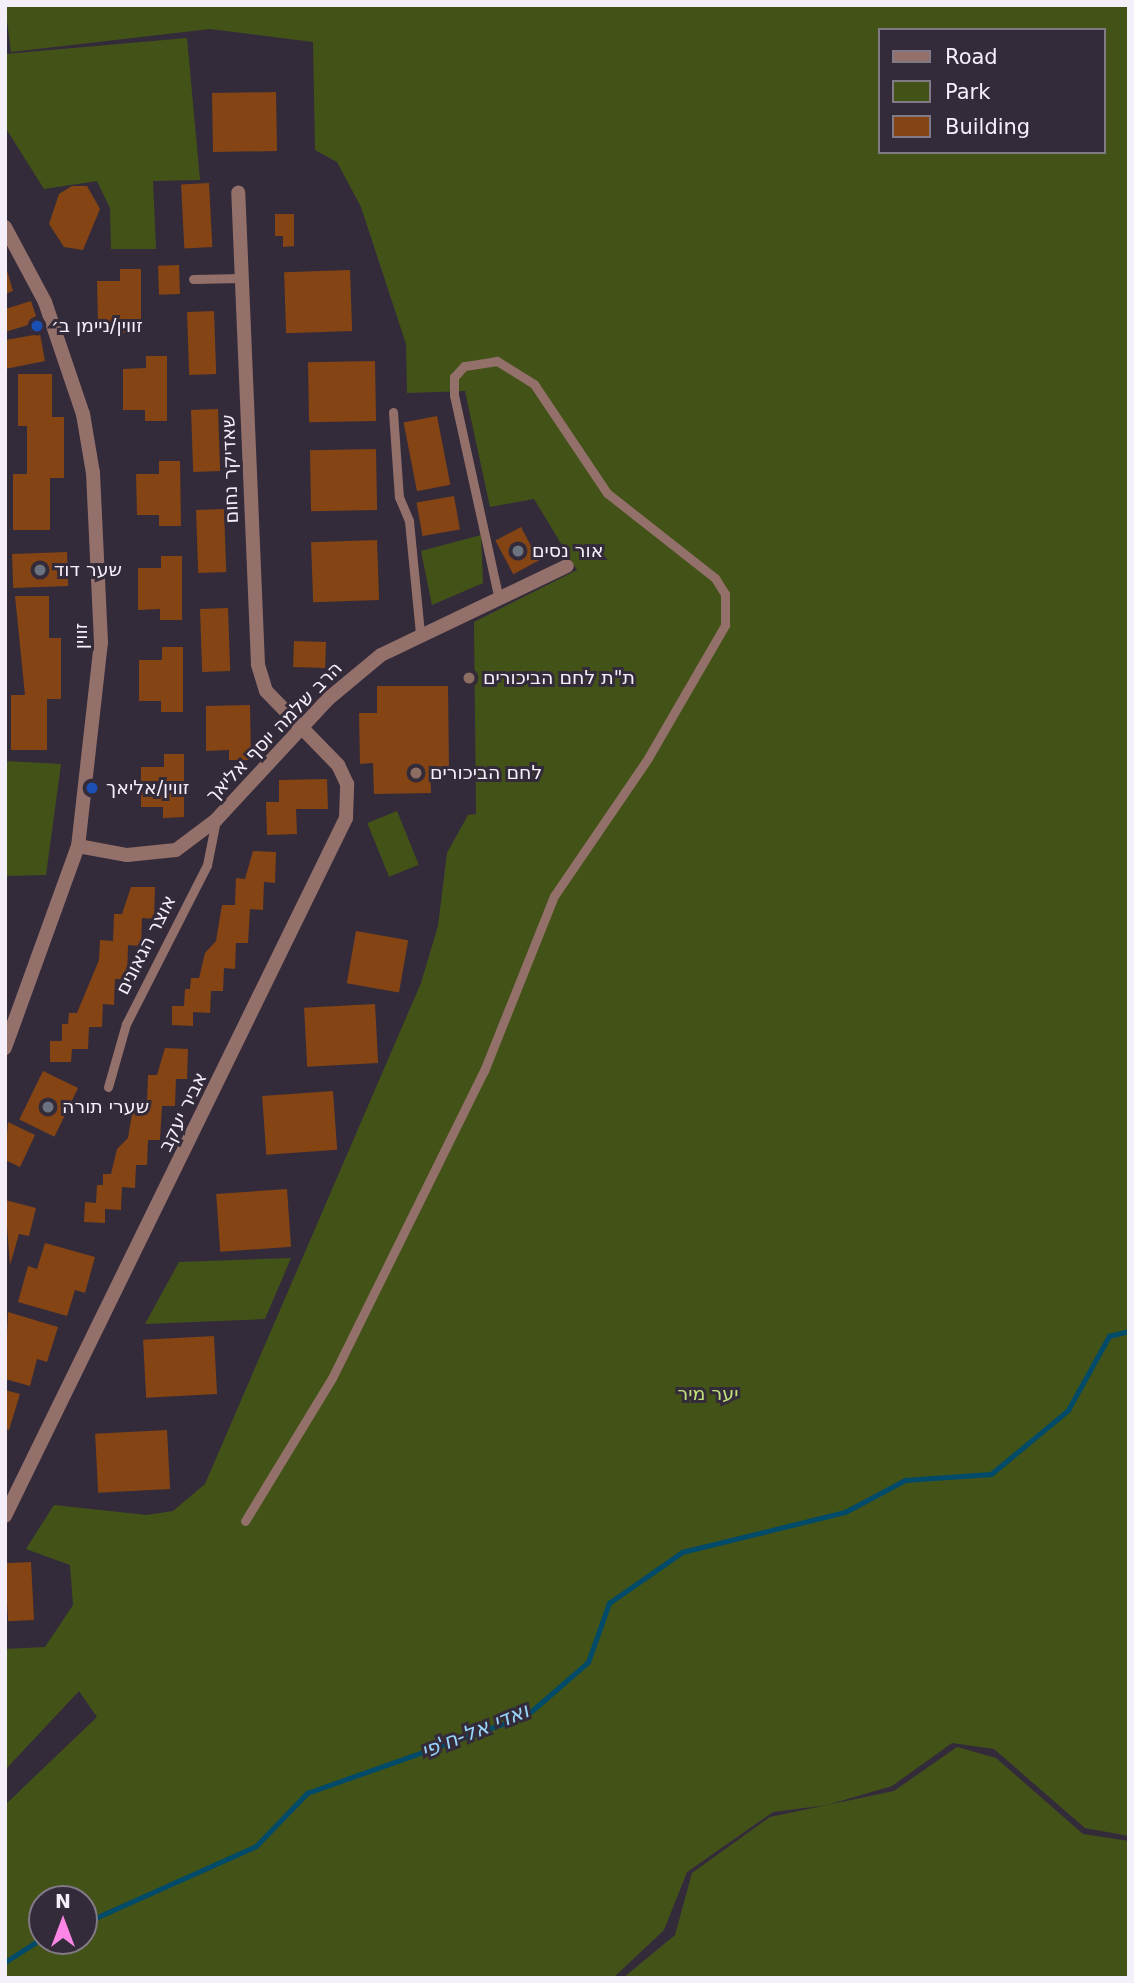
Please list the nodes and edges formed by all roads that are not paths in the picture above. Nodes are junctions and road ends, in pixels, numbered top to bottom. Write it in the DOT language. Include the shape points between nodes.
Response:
graph roads {
  1 [pos="238,192"];
  2 [pos="5,227"];
  3 [pos="242,278"];
  4 [pos="193,279"];
  5 [pos="393,412"];
  6 [pos="567,566"];
  7 [pos="498,594"];
  8 [pos="421,633"];
  9 [pos="303,728"];
  10 [pos="216,820"];
  11 [pos="78,846"];
  12 [pos="5,1048"];
  13 [pos="108,1087"];
  14 [pos="5,1516"];
  15 [pos="245,1521"];
  1 -- 3 [label="street, שאדיקר נחום"];
  2 -- 11 [label="street, זווין" via="59,340 83,414 93,473 100,680"];
  3 -- 4 [label="lane"];
  3 -- 9 [label="street, שאדיקר נחום" via="258,664 266,691"];
  5 -- 8 [label="lane" via="398,497 409,521"];
  6 -- 7 [label="street, הרב שלמה יוסף אליאך"];
  7 -- 8 [label="street, הרב שלמה יוסף אליאך"];
  7 -- 15 [label="lane" via="454,395 454,377 464,366 497,361 534,384 607,493 715,578 725,594 725,625 648,758 554,896 484,1071 338,1366"];
  8 -- 9 [label="street, הרב שלמה יוסף אליאך" via="361,670"];
  9 -- 10 [label="street, הרב שלמה יוסף אליאך"];
  9 -- 14 [label="street, אביר יעקב" via="347,784 341,837"];
  10 -- 11 [label="street, הרב שלמה יוסף אליאך" via="164,854"];
  10 -- 13 [label="lane, אוצר הגאונים" via="207,865 126,1024"];
  11 -- 12 [label="street, זווין"];
}
